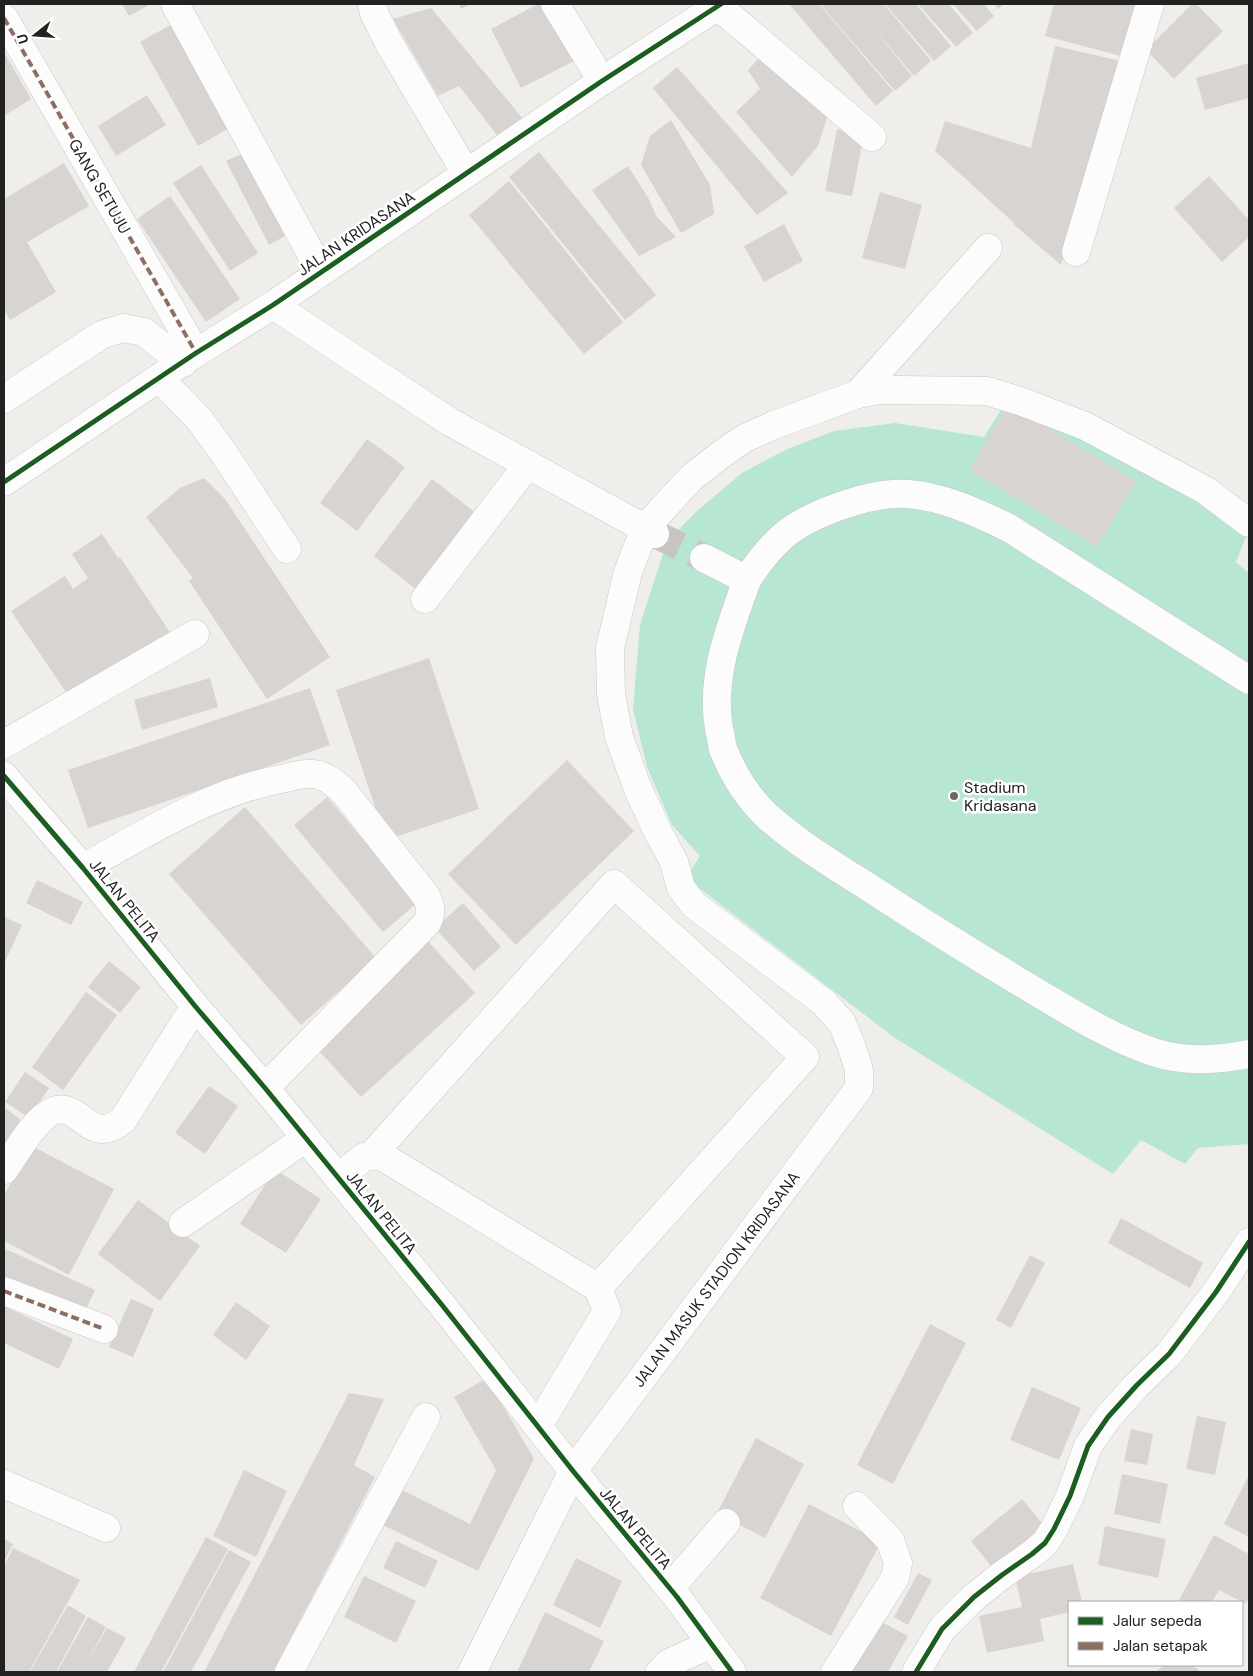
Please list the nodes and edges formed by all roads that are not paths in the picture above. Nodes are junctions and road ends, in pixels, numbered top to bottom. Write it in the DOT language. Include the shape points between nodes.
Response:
graph roads {
  1 [pos="175,4"];
  2 [pos="372,4"];
  3 [pos="555,4"];
  4 [pos="1150,4"];
  5 [pos="719,5"];
  6 [pos="4,18"];
  7 [pos="602,81"];
  8 [pos="872,137"];
  9 [pos="466,173"];
  10 [pos="988,248"];
  11 [pos="1076,252"];
  12 [pos="321,272"];
  13 [pos="273,305"];
  14 [pos="190,358"];
  15 [pos="160,379"];
  16 [pos="858,394"];
  17 [pos="4,399"];
  18 [pos="528,464"];
  19 [pos="4,482"];
  20 [pos="1249,523"];
  21 [pos="650,531"];
  22 [pos="287,549"];
  23 [pos="704,558"];
  24 [pos="747,580"];
  25 [pos="425,599"];
  26 [pos="195,634"];
  27 [pos="1249,680"];
  28 [pos="4,744"];
  29 [pos="4,776"];
  30 [pos="83,868"];
  31 [pos="195,1006"];
  32 [pos="1249,1054"];
  33 [pos="264,1088"];
  34 [pos="306,1138"];
  35 [pos="372,1155"];
  36 [pos="4,1170"];
  37 [pos="338,1178"];
  38 [pos="183,1224"];
  39 [pos="1249,1242"];
  40 [pos="598,1288"];
  41 [pos="4,1291"];
  42 [pos="104,1329"];
  43 [pos="426,1417"];
  44 [pos="538,1426"];
  45 [pos="573,1471"];
  46 [pos="4,1484"];
  47 [pos="857,1506"];
  48 [pos="726,1523"];
  49 [pos="106,1528"];
  50 [pos="670,1588"];
  51 [pos="711,1644"];
  52 [pos="289,1672"];
  53 [pos="472,1672"];
  54 [pos="660,1672"];
  55 [pos="732,1672"];
  56 [pos="835,1672"];
  57 [pos="916,1672"];
  1 -- 12 [label="street"];
  2 -- 9 [label="street" via="390,45"];
  3 -- 7 [label="street"];
  4 -- 11 [label="street"];
  5 -- 7 [label="street, JALAN KRIDASANA"];
  5 -- 8 [label="street"];
  6 -- 14 [label="street, GANG SETUJU"];
  7 -- 9 [label="street, JALAN KRIDASANA"];
  9 -- 12 [label="street, JALAN KRIDASANA"];
  10 -- 16 [label="street"];
  12 -- 13 [label="street, JALAN KRIDASANA"];
  13 -- 14 [label="street, JALAN KRIDASANA"];
  13 -- 18 [label="street" via="450,422"];
  14 -- 15 [label="street, JALAN KRIDASANA"];
  14 -- 17 [label="street" via="144,332 123,328 101,335"];
  15 -- 19 [label="street, JALAN KRIDASANA"];
  15 -- 22 [label="street" via="199,419"];
  16 -- 20 [label="street" via="879,390 987,391 1020,401 1085,426 1205,490"];
  16 -- 21 [label="street" via="745,438 691,478"];
  18 -- 21 [label="street"];
  18 -- 25 [label="street"];
  21 -- 45 [label="street, JALAN MASUK STADION KRIDASANA" via="628,572 610,648 614,716 638,789 674,862 681,888 694,905 823,1002 842,1023 859,1070 859,1088"];
  23 -- 24 [label="street"];
  24 -- 27 [label="street" via="760,559 782,537 803,523 867,498 906,494 933,498 970,509 1009,528"];
  24 -- 32 [label="street" via="722,657 716,690 718,719 722,746 733,771 748,795 767,815 792,836 952,941 1104,1032 1154,1053 1206,1059"];
  26 -- 28 [label="street"];
  29 -- 30 [label="street, JALAN PELITA"];
  30 -- 31 [label="street, JALAN PELITA"];
  30 -- 33 [label="street" via="164,823 227,794 274,780 312,773 323,776 345,793 426,896 431,915"];
  31 -- 33 [label="street, JALAN PELITA"];
  31 -- 36 [label="street" via="123,1120 112,1128 99,1130 69,1110 54,1112 39,1121"];
  33 -- 34 [label="street, JALAN PELITA"];
  34 -- 37 [label="street, JALAN PELITA"];
  34 -- 38 [label="street"];
  35 -- 37 [label="street" via="364,1157"];
  35 -- 40 [label="street" via="380,1155"];
  35 -- 40 [label="street" via="614,884 805,1057"];
  37 -- 44 [label="street, JALAN PELITA"];
  39 -- 57 [label="street" via="1169,1354 1136,1385 1088,1446 1070,1496 1045,1542 974,1597 942,1629"];
  40 -- 44 [label="street" via="607,1311"];
  41 -- 42 [label="street"];
  43 -- 52 [label="street"];
  44 -- 45 [label="street, JALAN PELITA"];
  45 -- 50 [label="street, JALAN PELITA"];
  45 -- 53 [label="street, JALAN MASUK STADION KRIDASANA"];
  46 -- 49 [label="street"];
  47 -- 56 [label="street" via="890,1540 898,1563 895,1578"];
  48 -- 50 [label="street"];
  50 -- 51 [label="street, JALAN PELITA"];
  51 -- 54 [label="street" via="670,1663"];
  51 -- 55 [label="street, JALAN PELITA"];
}
